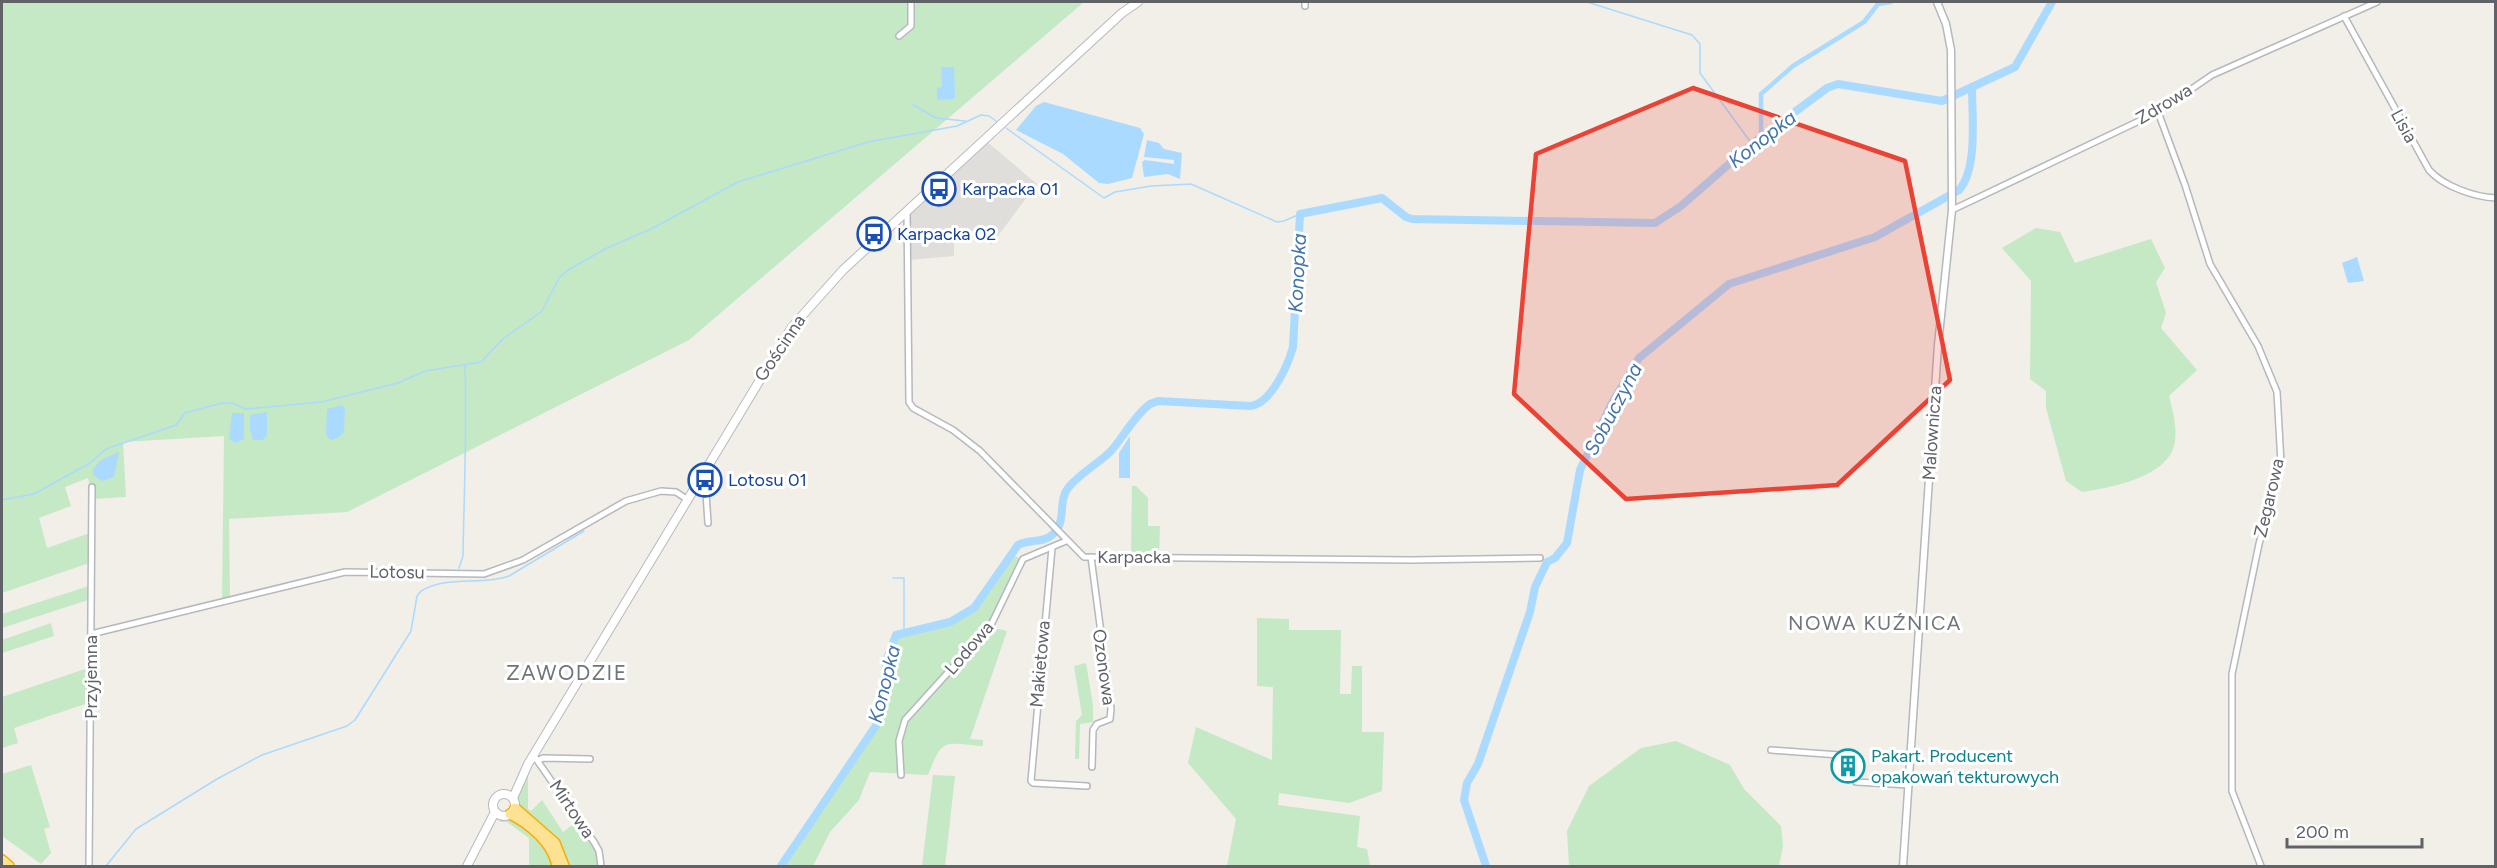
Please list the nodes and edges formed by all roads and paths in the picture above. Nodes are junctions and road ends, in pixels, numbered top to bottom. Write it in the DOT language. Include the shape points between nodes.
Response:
graph roads {
  1 [pos="911,2"];
  2 [pos="1138,2"];
  3 [pos="1937,2"];
  4 [pos="2377,2"];
  5 [pos="2344,16"];
  6 [pos="899,36"];
  7 [pos="2158,112"];
  8 [pos="2496,198"];
  9 [pos="1952,210"];
  10 [pos="908,211"];
  11 [pos="698,483"];
  12 [pos="92,487"];
  13 [pos="688,500"];
  14 [pos="708,523"];
  15 [pos="1066,541"];
  16 [pos="1052,548"];
  17 [pos="1091,557"];
  18 [pos="1540,558"];
  19 [pos="91,634"];
  20 [pos="1772,750"];
  21 [pos="536,758"];
  22 [pos="590,759"];
  23 [pos="1092,767"];
  24 [pos="901,775"];
  25 [pos="1909,785"];
  26 [pos="1087,786"];
  27 [pos="507,807"];
  28 [pos="2,860"];
  29 [pos="9,867"];
  30 [pos="89,867"];
  31 [pos="467,867"];
  32 [pos="557,867"];
  33 [pos="564,867"];
  34 [pos="601,867"];
  35 [pos="1903,867"];
  36 [pos="2261,867"];
  1 -- 6 [label="street" via="911,26"];
  2 -- 10 [label="main road, Gościnna"];
  3 -- 9 [label="street, Malownicza" via="1951,50"];
  4 -- 5 [label="street, Zdrowa"];
  5 -- 7 [label="street, Zdrowa" via="2212,75"];
  5 -- 8 [label="street, Lisia" via="2429,170 2479,196"];
  7 -- 9 [label="street, Zdrowa"];
  7 -- 36 [label="street, Zegarowa" via="2210,264 2258,346 2277,392 2281,463 2259,544 2233,666 2231,695 2232,791"];
  9 -- 25 [label="street, Malownicza" via="1937,357"];
  10 -- 11 [label="main road, Gościnna" via="829,284 798,320"];
  10 -- 15 [label="street, Karpacka" via="909,402 980,451"];
  11 -- 13 [label="main road, Gościnna"];
  11 -- 14 [label="street" via="706,493"];
  12 -- 19 [label="street, Przyjemna"];
  13 -- 19 [label="street, Lotosu" via="676,492 661,491 626,501 523,560 484,574 345,572"];
  13 -- 21 [label="main road, Gościnna"];
  15 -- 16 [label="street, Lodowa"];
  15 -- 17 [label="street, Karpacka" via="1079,554"];
  16 -- 24 [label="street, Lodowa" via="1023,559 991,626 905,720 899,741"];
  16 -- 26 [label="street, Makietowa" via="1031,781"];
  17 -- 18 [label="street, Karpacka"];
  17 -- 23 [label="street, Ozonowa" via="1111,709 1110,719 1093,730"];
  19 -- 30 [label="street, Przyjemna"];
  20 -- 25 [label="street" via="1853,756 1857,761 1856,782"];
  21 -- 22 [label="street"];
  21 -- 27 [label="main road, Gościnna"];
  21 -- 34 [label="street, Mirtowa" via="594,842"];
  25 -- 35 [label="street, Malownicza"];
  27 -- 31 [label="main road, Gościnna"];
  27 -- 32 [label="highway" via="545,841"];
  27 -- 33 [label="highway" via="550,836"];
  28 -- 29 [label="highway"];
}
